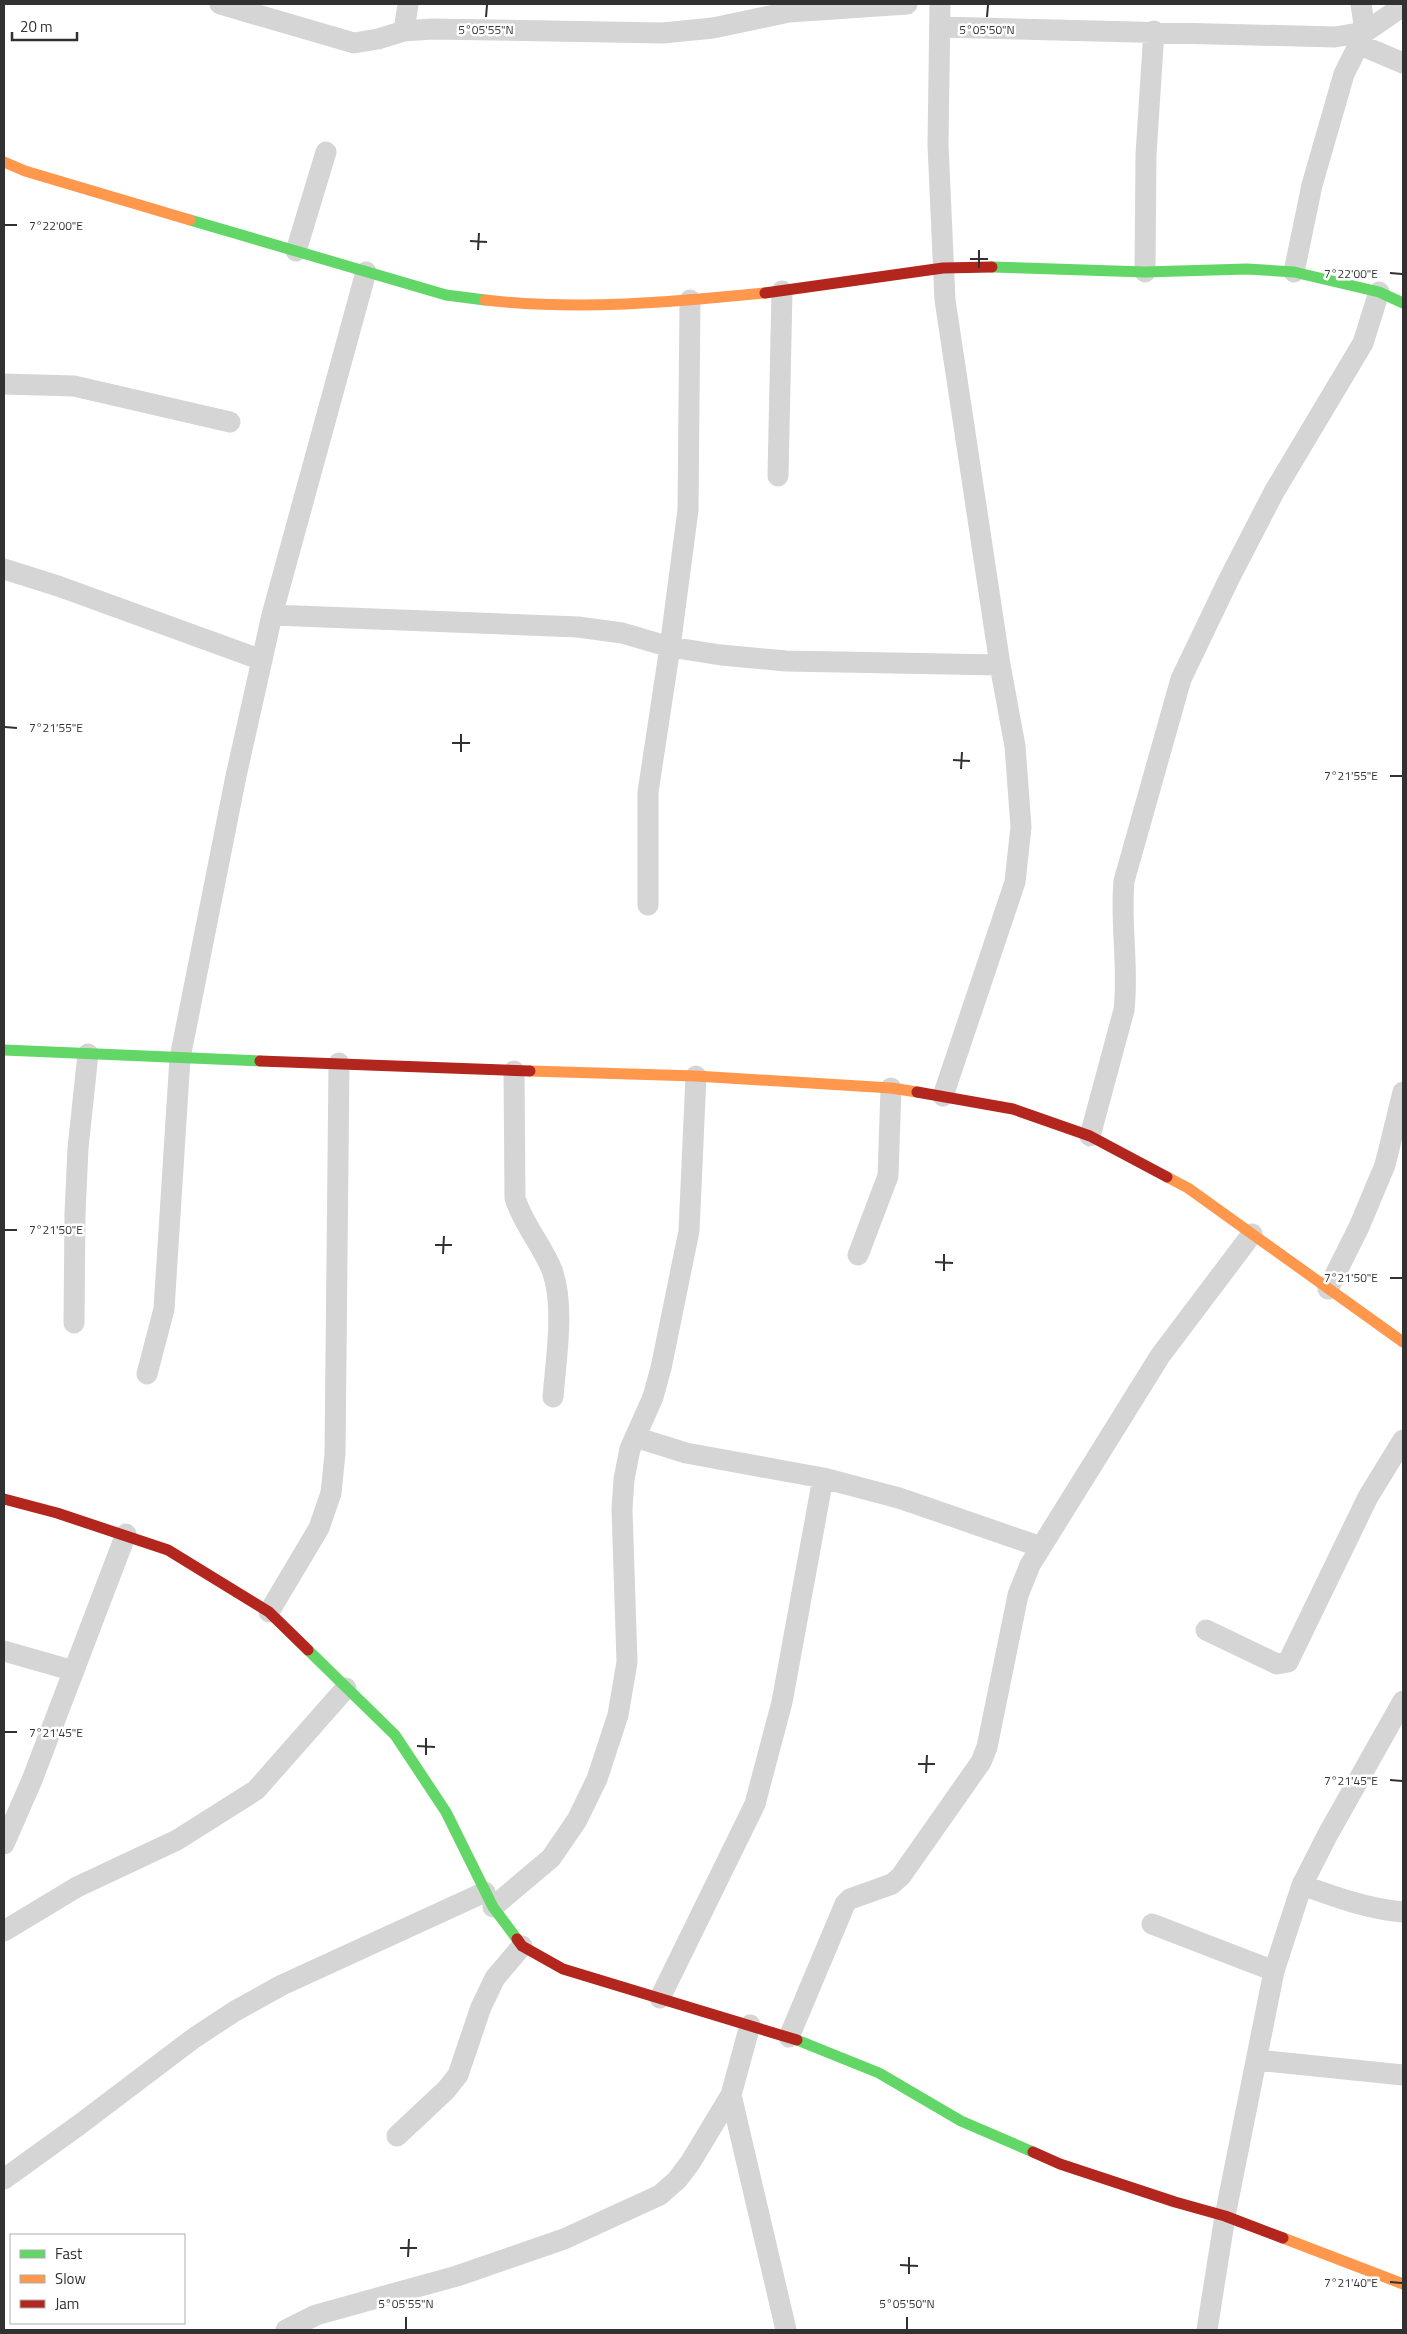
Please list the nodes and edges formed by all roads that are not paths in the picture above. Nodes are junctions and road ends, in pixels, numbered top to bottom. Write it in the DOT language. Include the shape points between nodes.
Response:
graph roads {
  1 [pos="220,4"];
  2 [pos="408,4"];
  3 [pos="906,4"];
  4 [pos="940,4"];
  5 [pos="1361,4"];
  6 [pos="1403,6"];
  7 [pos="940,27"];
  8 [pos="404,31"];
  9 [pos="1154,31"];
  10 [pos="1362,38"];
  11 [pos="1403,63"];
  12 [pos="326,152"];
  13 [pos="4,162"];
  14 [pos="296,251"];
  15 [pos="943,268"];
  16 [pos="366,272"];
  17 [pos="1145,272"];
  18 [pos="1294,272"];
  19 [pos="782,291"];
  20 [pos="1379,292"];
  21 [pos="690,300"];
  22 [pos="1403,303"];
  23 [pos="4,384"];
  24 [pos="230,422"];
  25 [pos="778,476"];
  26 [pos="4,569"];
  27 [pos="272,615"];
  28 [pos="670,647"];
  29 [pos="262,660"];
  30 [pos="1000,665"];
  31 [pos="648,905"];
  32 [pos="4,1050"];
  33 [pos="88,1054"];
  34 [pos="180,1058"];
  35 [pos="339,1063"];
  36 [pos="514,1071"];
  37 [pos="696,1076"];
  38 [pos="891,1088"];
  39 [pos="1403,1092"];
  40 [pos="943,1096"];
  41 [pos="1090,1136"];
  42 [pos="1252,1234"];
  43 [pos="858,1255"];
  44 [pos="1328,1289"];
  45 [pos="74,1323"];
  46 [pos="1403,1342"];
  47 [pos="147,1374"];
  48 [pos="553,1396"];
  49 [pos="635,1437"];
  50 [pos="1403,1440"];
  51 [pos="823,1478"];
  52 [pos="4,1499"];
  53 [pos="126,1534"];
  54 [pos="1041,1547"];
  55 [pos="268,1612"];
  56 [pos="1206,1630"];
  57 [pos="4,1651"];
  58 [pos="74,1671"];
  59 [pos="346,1688"];
  60 [pos="1403,1701"];
  61 [pos="4,1844"];
  62 [pos="1302,1885"];
  63 [pos="489,1900"];
  64 [pos="1403,1912"];
  65 [pos="1152,1924"];
  66 [pos="4,1931"];
  67 [pos="522,1946"];
  68 [pos="1274,1971"];
  69 [pos="660,1998"];
  70 [pos="750,2025"];
  71 [pos="789,2036"];
  72 [pos="1257,2060"];
  73 [pos="1403,2075"];
  74 [pos="731,2094"];
  75 [pos="397,2136"];
  76 [pos="4,2179"];
  77 [pos="1225,2216"];
  78 [pos="1403,2284"];
  79 [pos="286,2330"];
  80 [pos="786,2330"];
  81 [pos="1207,2330"];
  1 -- 8 [label="street" via="354,43"];
  2 -- 8 [label="street"];
  3 -- 8 [label="street" via="789,12 713,28 663,33"];
  4 -- 7 [label="street"];
  5 -- 10 [label="street"];
  6 -- 10 [label="street"];
  7 -- 9 [label="street"];
  7 -- 15 [label="street" via="938,145"];
  9 -- 10 [label="street"];
  9 -- 17 [label="street" via="1146,154"];
  10 -- 11 [label="street"];
  10 -- 18 [label="street" via="1344,74 1312,185"];
  12 -- 14 [label="street"];
  13 -- 14 [label="street"];
  14 -- 16 [label="street"];
  15 -- 17 [label="street"];
  15 -- 19 [label="street"];
  15 -- 30 [label="street" via="953,358"];
  16 -- 21 [label="street" via="446,295 522,304"];
  16 -- 27 [label="street"];
  17 -- 18 [label="street" via="1247,269"];
  18 -- 20 [label="street"];
  19 -- 21 [label="street"];
  19 -- 25 [label="street"];
  20 -- 22 [label="street"];
  20 -- 41 [label="street" via="1363,343 1274,492 1181,678 1124,881 1124,1010"];
  21 -- 28 [label="street" via="688,510"];
  23 -- 24 [label="street" via="74,386"];
  26 -- 29 [label="street"];
  27 -- 28 [label="street" via="578,627 622,633"];
  27 -- 29 [label="street"];
  28 -- 30 [label="street" via="786,662"];
  28 -- 31 [label="street" via="648,792"];
  29 -- 34 [label="street"];
  30 -- 40 [label="street" via="1015,746 1021,827 1015,882"];
  32 -- 33 [label="street"];
  33 -- 34 [label="street"];
  33 -- 45 [label="street" via="76,1194"];
  34 -- 35 [label="street"];
  34 -- 47 [label="street" via="164,1309"];
  35 -- 36 [label="street"];
  35 -- 55 [label="street" via="335,1444 331,1493 320,1528"];
  36 -- 37 [label="street"];
  36 -- 48 [label="street" via="515,1198 552,1270 556,1288 558,1312"];
  37 -- 38 [label="street"];
  37 -- 49 [label="street" via="689,1231 661,1368 653,1397"];
  38 -- 40 [label="street"];
  38 -- 43 [label="street" via="888,1176"];
  39 -- 44 [label="street" via="1384,1165 1359,1227"];
  40 -- 41 [label="street" via="1013,1109"];
  41 -- 42 [label="street" via="1188,1188"];
  42 -- 44 [label="street"];
  42 -- 54 [label="street" via="1160,1356"];
  44 -- 46 [label="street"];
  49 -- 51 [label="street" via="696,1455"];
  49 -- 63 [label="street" via="624,1479 622,1509 628,1662 618,1715 597,1779 577,1820 551,1858"];
  50 -- 56 [label="street" via="1368,1497 1288,1662 1277,1664"];
  51 -- 54 [label="street" via="899,1498"];
  51 -- 69 [label="street" via="782,1702 754,1804"];
  52 -- 53 [label="street"];
  53 -- 55 [label="street" via="168,1550"];
  53 -- 58 [label="street"];
  54 -- 71 [label="street" via="1018,1595 981,1762 897,1881 850,1899 845,1904"];
  55 -- 59 [label="street"];
  57 -- 58 [label="street"];
  58 -- 61 [label="street"];
  59 -- 63 [label="street" via="395,1735 446,1812"];
  59 -- 66 [label="street" via="256,1790 176,1840 77,1886"];
  60 -- 62 [label="street"];
  62 -- 64 [label="street" via="1340,1898"];
  62 -- 68 [label="street"];
  63 -- 67 [label="street"];
  63 -- 76 [label="street" via="282,1985 236,2011 194,2038"];
  65 -- 68 [label="street"];
  67 -- 69 [label="street" via="563,1969"];
  67 -- 75 [label="street" via="495,1978 481,2007 458,2075"];
  68 -- 72 [label="street"];
  69 -- 70 [label="street"];
  70 -- 71 [label="street"];
  70 -- 74 [label="street"];
  71 -- 77 [label="street" via="879,2073 961,2121 1060,2164"];
  72 -- 73 [label="street"];
  72 -- 77 [label="street"];
  74 -- 79 [label="street" via="690,2163 660,2195 564,2239 457,2276 316,2315"];
  74 -- 80 [label="street"];
  77 -- 78 [label="street"];
  77 -- 81 [label="street"];
}
